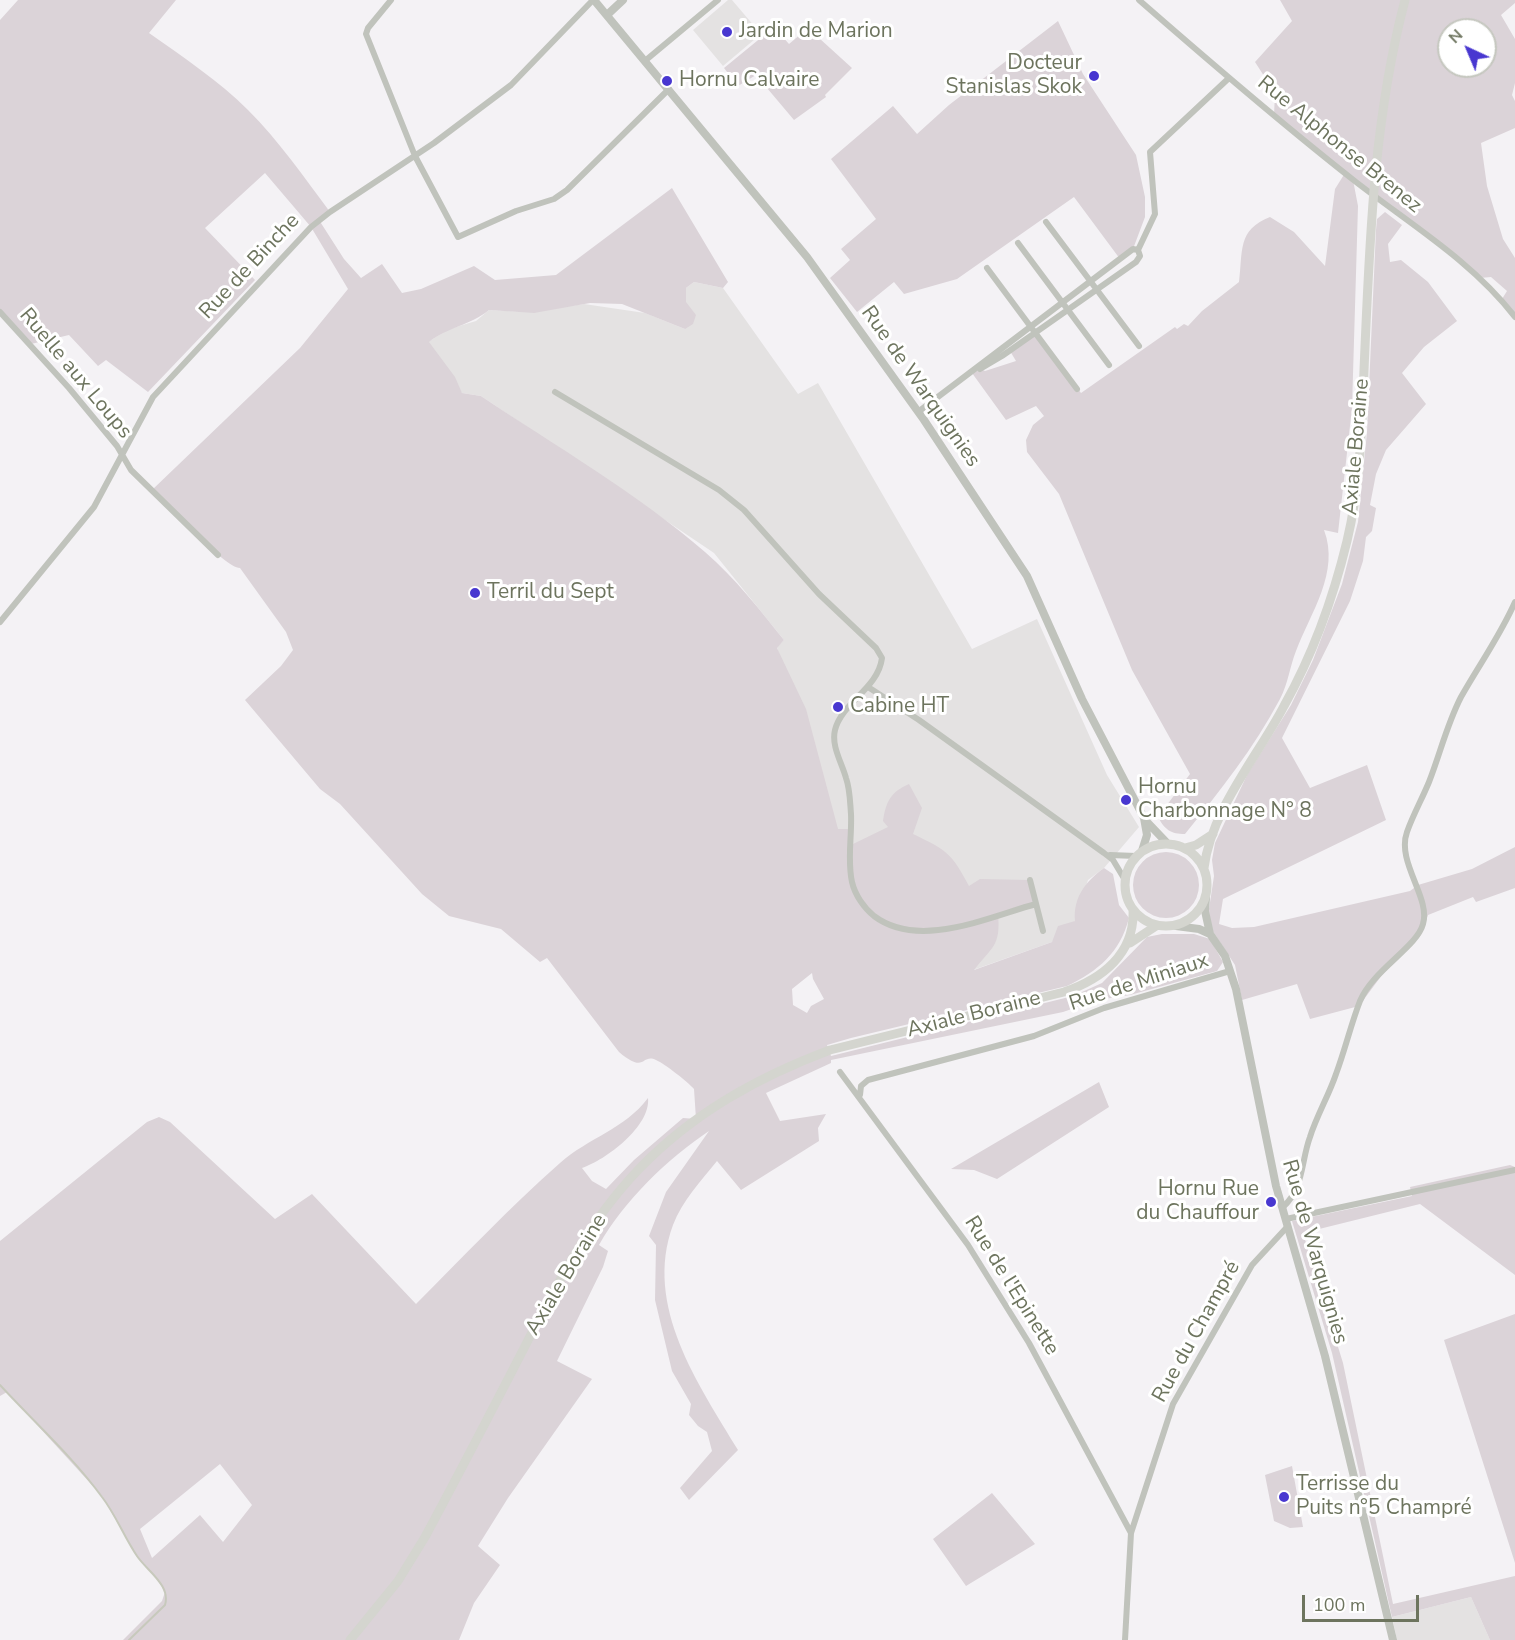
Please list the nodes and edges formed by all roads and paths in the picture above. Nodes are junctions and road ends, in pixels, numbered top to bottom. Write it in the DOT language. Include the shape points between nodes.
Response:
graph roads {
  1 [pos="391,0"];
  2 [pos="594,0"];
  3 [pos="623,0"];
  4 [pos="718,0"];
  5 [pos="1139,0"];
  6 [pos="1405,0"];
  7 [pos="607,15"];
  8 [pos="646,60"];
  9 [pos="1229,78"];
  10 [pos="669,89"];
  11 [pos="414,156"];
  12 [pos="1046,222"];
  13 [pos="1018,243"];
  14 [pos="1138,250"];
  15 [pos="1124,256"];
  16 [pos="1135,262"];
  17 [pos="987,268"];
  18 [pos="1090,281"];
  19 [pos="1095,289"];
  20 [pos="1062,302"];
  21 [pos="1067,309"];
  22 [pos="0,312"];
  23 [pos="1515,317"];
  24 [pos="1030,326"];
  25 [pos="1035,332"];
  26 [pos="1139,346"];
  27 [pos="1109,365"];
  28 [pos="972,374"];
  29 [pos="1077,389"];
  30 [pos="555,392"];
  31 [pos="918,412"];
  32 [pos="123,458"];
  33 [pos="218,555"];
  34 [pos="1515,602"];
  35 [pos="0,622"];
  36 [pos="868,687"];
  37 [pos="1144,818"];
  38 [pos="1215,832"];
  39 [pos="1167,843"];
  40 [pos="1185,848"];
  41 [pos="1104,853"];
  42 [pos="1139,854"];
  43 [pos="1204,868"];
  44 [pos="1030,880"];
  45 [pos="1125,880"];
  46 [pos="1206,898"];
  47 [pos="1036,904"];
  48 [pos="1133,910"];
  49 [pos="1156,926"];
  50 [pos="1176,926"];
  51 [pos="1043,931"];
  52 [pos="1210,934"];
  53 [pos="1128,945"];
  54 [pos="1230,971"];
  55 [pos="840,1072"];
  56 [pos="860,1095"];
  57 [pos="1515,1170"];
  58 [pos="1282,1207"];
  59 [pos="1287,1223"];
  60 [pos="1131,1533"];
  61 [pos="350,1640"];
  62 [pos="1125,1640"];
  63 [pos="1393,1640"];
  1 -- 11 [label="street" via="366,34"];
  2 -- 7 [label="street, Rue de Binche"];
  2 -- 11 [label="street, Rue de Binche" via="511,85"];
  3 -- 7 [label="street"];
  4 -- 8 [label="street"];
  5 -- 9 [label="street, Rue Alphonse Brenez"];
  6 -- 38 [label="main road, Axiale Boraine" via="1375,170 1357,472 1348,538 1328,608 1307,660"];
  7 -- 8 [label="street, Rue de Warquignies"];
  8 -- 10 [label="street, Rue de Warquignies"];
  9 -- 14 [label="street" via="1150,152 1155,214"];
  9 -- 23 [label="street, Rue Alphonse Brenez" via="1471,270"];
  10 -- 11 [label="street" via="567,190 554,199 458,237"];
  10 -- 31 [label="street, Rue de Warquignies" via="807,257"];
  11 -- 32 [label="street, Rue de Binche" via="311,227 153,397"];
  12 -- 18 [label="street"];
  13 -- 20 [label="street"];
  14 -- 15 [label="street"];
  14 -- 16 [label="street" via="1140,256"];
  15 -- 16 [label="street" via="1125,263"];
  15 -- 18 [label="street"];
  16 -- 19 [label="street"];
  17 -- 24 [label="street"];
  18 -- 19 [label="street"];
  18 -- 20 [label="street"];
  19 -- 21 [label="street"];
  19 -- 26 [label="street"];
  20 -- 21 [label="street"];
  20 -- 24 [label="street"];
  21 -- 25 [label="street"];
  21 -- 27 [label="street"];
  22 -- 32 [label="street, Ruelle aux Loups" via="45,359"];
  24 -- 25 [label="street"];
  24 -- 28 [label="street"];
  25 -- 28 [label="street"];
  25 -- 29 [label="street"];
  28 -- 31 [label="street"];
  30 -- 36 [label="street" via="646,444 744,510 819,594 876,648 882,665"];
  31 -- 37 [label="street, Rue de Warquignies" via="1028,576 1082,699"];
  32 -- 33 [label="street, Ruelle aux Loups"];
  32 -- 35 [label="street, Rue de Binche" via="87,516"];
  34 -- 58 [label="street" via="1453,715 1406,835 1407,861 1424,922 1415,938 1376,975 1360,1001 1336,1076 1308,1140 1302,1173 1290,1201"];
  36 -- 41 [label="street"];
  36 -- 47 [label="street" via="835,728 834,742 847,780 849,866 859,900 870,913 895,929 927,932"];
  37 -- 39 [label="street"];
  37 -- 42 [label="street" via="1148,835"];
  38 -- 40 [label="main road"];
  38 -- 43 [label="main road, Axiale Boraine"];
  39 -- 40 [label="main road"];
  39 -- 42 [label="main road"];
  40 -- 43 [label="main road"];
  41 -- 42 [label="street" via="1125,858"];
  41 -- 45 [label="street"];
  42 -- 45 [label="main road" via="1128,867"];
  43 -- 46 [label="main road"];
  44 -- 47 [label="street"];
  45 -- 48 [label="main road" via="1126,896"];
  46 -- 50 [label="main road" via="1199,911"];
  46 -- 52 [label="street, Rue de Warquignies" via="1204,910"];
  47 -- 51 [label="street"];
  48 -- 49 [label="main road"];
  48 -- 53 [label="main road"];
  49 -- 50 [label="main road"];
  49 -- 53 [label="main road, Axiale Boraine"];
  50 -- 52 [label="street"];
  52 -- 54 [label="street, Rue de Warquignies"];
  53 -- 61 [label="main road, Axiale Boraine" via="1104,973 1081,986 830,1050 791,1065 721,1102 664,1145 622,1188 575,1252 426,1537 384,1600"];
  54 -- 56 [label="street, Rue de Miniaux" via="1123,1002 1047,1032 868,1080 861,1086"];
  54 -- 58 [label="street, Rue de Warquignies"];
  55 -- 56 [label="street, Rue de l'Epinette"];
  56 -- 60 [label="street, Rue de l'Epinette" via="968,1245 1029,1343"];
  57 -- 59 [label="street"];
  58 -- 59 [label="street, Rue de Warquignies"];
  59 -- 60 [label="street, Rue du Champré" via="1252,1265 1173,1404"];
  59 -- 63 [label="street, Rue de Warquignies" via="1325,1356"];
  60 -- 62 [label="street, Rue du Champré"];
}
